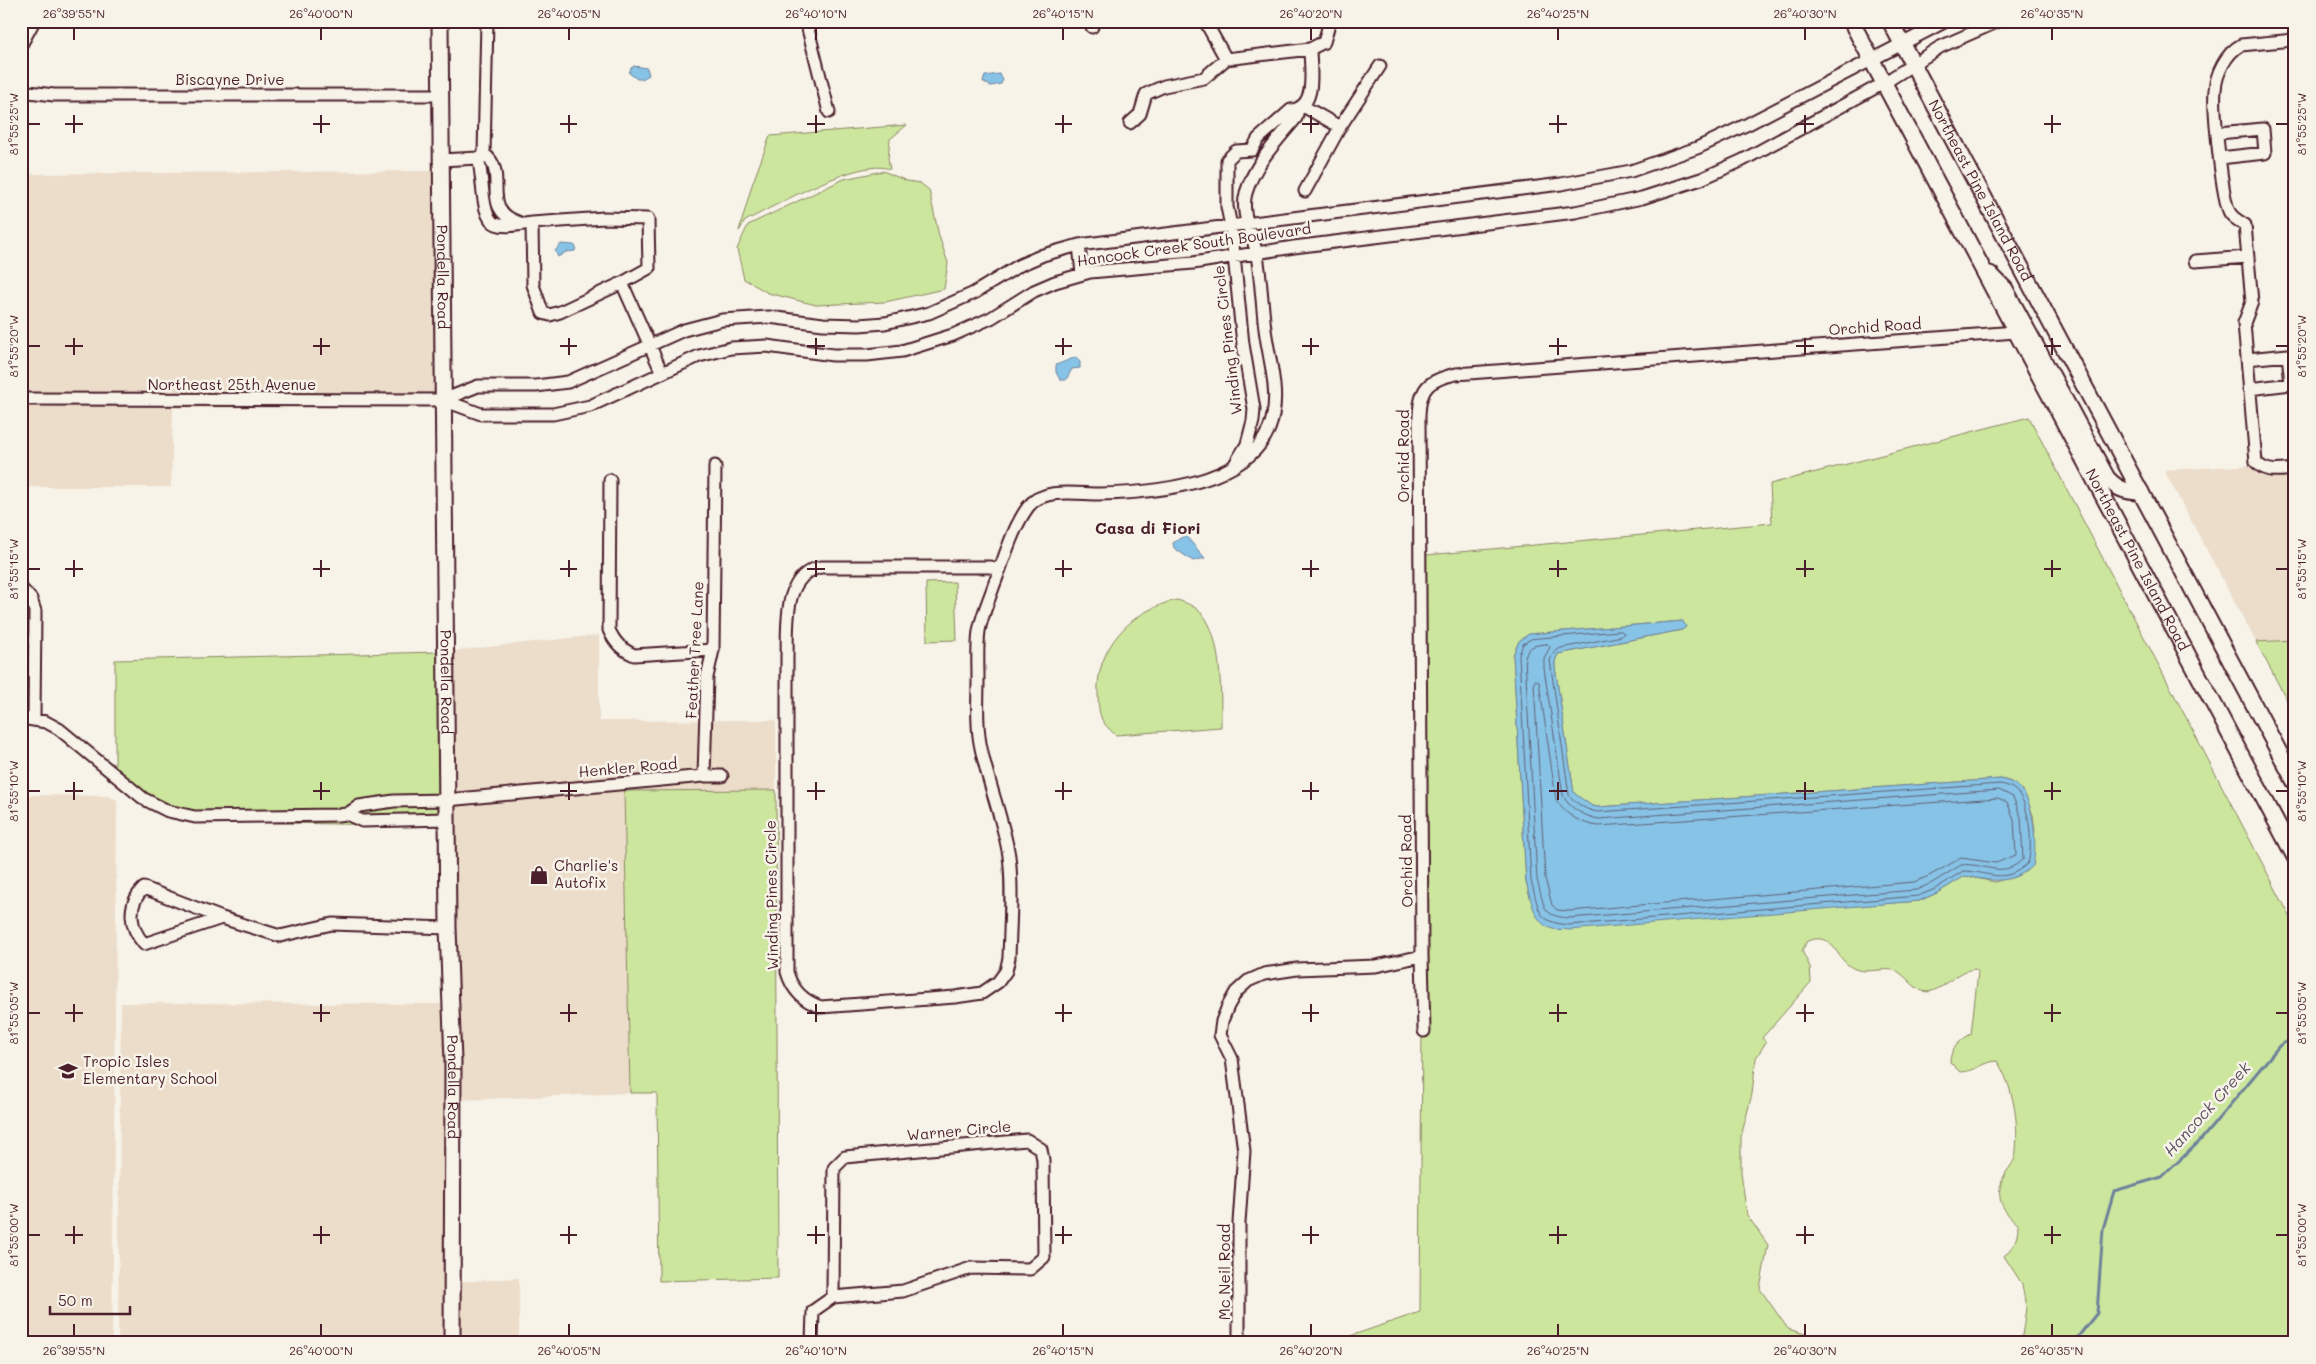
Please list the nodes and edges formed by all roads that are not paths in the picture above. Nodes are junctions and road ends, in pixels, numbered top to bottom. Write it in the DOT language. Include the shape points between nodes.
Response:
graph roads {
  1 [pos="34,21"];
  2 [pos="440,21"];
  3 [pos="487,21"];
  4 [pos="806,21"];
  5 [pos="1205,21"];
  6 [pos="1330,21"];
  7 [pos="1851,21"];
  8 [pos="1890,21"];
  9 [pos="1946,21"];
  10 [pos="1999,21"];
  11 [pos="2295,40"];
  12 [pos="1902,44"];
  13 [pos="21,45"];
  14 [pos="1310,49"];
  15 [pos="1226,59"];
  16 [pos="1872,60"];
  17 [pos="1914,65"];
  18 [pos="1380,66"];
  19 [pos="1884,83"];
  20 [pos="21,87"];
  21 [pos="441,95"];
  22 [pos="1300,108"];
  23 [pos="829,112"];
  24 [pos="1130,123"];
  25 [pos="1340,127"];
  26 [pos="2218,133"];
  27 [pos="481,156"];
  28 [pos="2220,158"];
  29 [pos="441,160"];
  30 [pos="1305,191"];
  31 [pos="527,223"];
  32 [pos="1247,224"];
  33 [pos="1232,226"];
  34 [pos="1079,245"];
  35 [pos="1257,254"];
  36 [pos="1234,257"];
  37 [pos="2248,257"];
  38 [pos="2195,261"];
  39 [pos="1979,262"];
  40 [pos="1082,274"];
  41 [pos="622,283"];
  42 [pos="2016,332"];
  43 [pos="650,346"];
  44 [pos="2247,359"];
  45 [pos="662,373"];
  46 [pos="2249,389"];
  47 [pos="21,399"];
  48 [pos="443,400"];
  49 [pos="715,466"];
  50 [pos="2295,469"];
  51 [pos="1226,471"];
  52 [pos="610,480"];
  53 [pos="2141,492"];
  54 [pos="1000,569"];
  55 [pos="21,588"];
  56 [pos="713,650"];
  57 [pos="21,718"];
  58 [pos="34,719"];
  59 [pos="704,776"];
  60 [pos="722,776"];
  61 [pos="2295,782"];
  62 [pos="447,800"];
  63 [pos="347,814"];
  64 [pos="447,819"];
  65 [pos="2295,857"];
  66 [pos="222,918"];
  67 [pos="448,928"];
  68 [pos="1422,956"];
  69 [pos="1424,1031"];
  70 [pos="833,1297"];
  71 [pos="452,1343"];
  72 [pos="812,1343"];
  73 [pos="1239,1343"];
  1 -- 13 [label="street"];
  2 -- 21 [label="main road, Pondella Road"];
  3 -- 27 [label="street"];
  4 -- 23 [label="street"];
  5 -- 15 [label="street"];
  6 -- 14 [label="street" via="1324,42"];
  7 -- 16 [label="main road, Northeast Pine Island Road"];
  8 -- 12 [label="main road, Northeast Pine Island Road"];
  9 -- 12 [label="street, Hancock Creek South Boulevard"];
  10 -- 17 [label="street, Hancock Creek South Boulevard" via="1940,47"];
  11 -- 26 [label="street" via="2241,45 2233,49 2226,58 2215,89"];
  12 -- 16 [label="street, Hancock Creek South Boulevard"];
  12 -- 17 [label="main road, Northeast Pine Island Road"];
  14 -- 15 [label="street"];
  14 -- 22 [label="street, Winding Pines Circle" via="1311,92"];
  15 -- 24 [label="street" via="1204,78 1164,86 1146,94 1140,114"];
  16 -- 19 [label="main road, Northeast Pine Island Road"];
  16 -- 32 [label="street, Hancock Creek South Boulevard" via="1697,148 1631,171 1561,184"];
  17 -- 19 [label="street, Hancock Creek South Boulevard"];
  17 -- 53 [label="main road, Northeast Pine Island Road"];
  18 -- 25 [label="street"];
  19 -- 35 [label="street, Hancock Creek South Boulevard" via="1722,170 1642,198 1575,212"];
  19 -- 39 [label="main road, Northeast Pine Island Road"];
  20 -- 21 [label="street, Biscayne Drive" via="29,92 54,95"];
  21 -- 29 [label="main road, Pondella Road"];
  22 -- 25 [label="street"];
  22 -- 32 [label="street, Winding Pines Circle" via="1296,118 1259,163 1252,178 1246,195"];
  22 -- 33 [label="street, Winding Pines Circle" via="1291,110 1258,139 1252,150 1236,151 1227,160 1227,207"];
  25 -- 30 [label="street"];
  26 -- 28 [label="street"];
  26 -- 28 [label="street" via="2263,129 2265,153"];
  27 -- 29 [label="street"];
  27 -- 31 [label="street" via="484,209 488,218 504,226"];
  28 -- 37 [label="street" via="2230,213 2245,225"];
  29 -- 48 [label="main road, Pondella Road"];
  31 -- 41 [label="street" via="533,285 543,312 550,315 560,312"];
  31 -- 41 [label="street" via="648,219 649,268"];
  32 -- 33 [label="street, Hancock Creek South Boulevard"];
  32 -- 35 [label="street, Winding Pines Circle"];
  33 -- 34 [label="street, Hancock Creek South Boulevard"];
  33 -- 36 [label="street, Winding Pines Circle"];
  34 -- 40 [label="street"];
  34 -- 43 [label="street, Hancock Creek South Boulevard" via="1020,265 957,302 929,313 894,321 843,326 769,317 722,320 684,330"];
  35 -- 36 [label="street, Hancock Creek South Boulevard"];
  35 -- 51 [label="street, Winding Pines Circle" via="1275,407 1268,430 1252,455"];
  36 -- 40 [label="street, Hancock Creek South Boulevard"];
  36 -- 51 [label="street, Winding Pines Circle" via="1247,375 1254,409 1247,444"];
  37 -- 38 [label="street"];
  37 -- 44 [label="street" via="2252,302 2244,323"];
  39 -- 42 [label="main road, Northeast Pine Island Road"];
  39 -- 53 [label="main road, Northeast Pine Island Road" via="2005,289 2107,478 2124,491"];
  40 -- 45 [label="street, Hancock Creek South Boulevard" via="1034,291 990,318 953,335 902,351 833,355 768,346 731,348 699,356"];
  41 -- 43 [label="street"];
  42 -- 65 [label="main road, Northeast Pine Island Road"];
  42 -- 68 [label="street, Orchid Road" via="1456,374 1426,386 1420,400 1419,415"];
  43 -- 45 [label="street"];
  43 -- 48 [label="street, Hancock Creek South Boulevard" via="568,382 536,386 478,386"];
  44 -- 46 [label="street"];
  44 -- 46 [label="street" via="2288,355 2291,384"];
  45 -- 48 [label="street, Hancock Creek South Boulevard" via="590,406 553,414 481,414"];
  46 -- 50 [label="street" via="2256,462 2262,469 2270,471"];
  47 -- 48 [label="street, Northeast 25th Avenue"];
  48 -- 62 [label="main road, Pondella Road"];
  49 -- 56 [label="street, Feather Tree Lane"];
  51 -- 54 [label="street, Winding Pines Circle" via="1190,483 1154,489 1101,494 1056,493 1039,498 1024,513"];
  52 -- 56 [label="street" via="609,630 614,641 634,654"];
  53 -- 61 [label="main road, Northeast Pine Island Road"];
  54 -- 54 [label="street, Winding Pines Circle" via="979,632 978,727 1010,865 1009,958 1006,971 998,982 982,993 821,1007 811,1004 790,984 787,972 787,657 791,595 804,574 821,567"];
  55 -- 58 [label="street" via="31,598 35,611"];
  56 -- 59 [label="street, Feather Tree Lane" via="707,677"];
  57 -- 58 [label="street"];
  58 -- 63 [label="street" via="59,729 144,799 168,812 195,817"];
  59 -- 60 [label="street, Henkler Road"];
  59 -- 62 [label="street, Henkler Road"];
  62 -- 63 [label="street, Henkler Road" via="394,801 359,806"];
  62 -- 64 [label="main road, Pondella Road"];
  63 -- 64 [label="street" via="362,821"];
  64 -- 67 [label="main road, Pondella Road"];
  66 -- 66 [label="street" via="144,888 135,897 132,910 135,934 144,944"];
  66 -- 67 [label="street" via="280,936 332,924"];
  67 -- 71 [label="main road, Pondella Road" via="453,1061"];
  68 -- 69 [label="street, Orchid Road"];
  68 -- 73 [label="street, Mc Neil Road" via="1376,966 1297,969 1264,974 1248,981 1236,992 1222,1020 1220,1035 1232,1059 1238,1092 1244,1158 1240,1202"];
  70 -- 70 [label="street, Warner Circle" via="903,1291 971,1268 1030,1269 1044,1257 1042,1149 1026,1140 845,1157 834,1168"];
  70 -- 72 [label="street" via="813,1311"];
}
